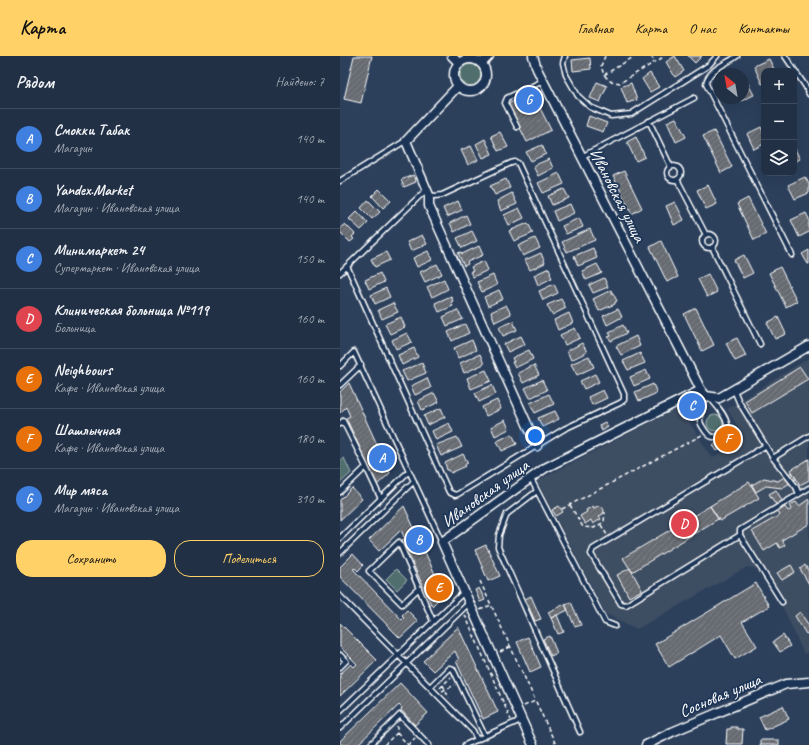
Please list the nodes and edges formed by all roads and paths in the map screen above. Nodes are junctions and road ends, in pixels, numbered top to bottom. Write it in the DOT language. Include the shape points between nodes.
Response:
graph roads {
  1 [pos="452,56"];
  2 [pos="490,56"];
  3 [pos="533,56"];
  4 [pos="565,56"];
  5 [pos="605,56"];
  6 [pos="635,56"];
  7 [pos="651,56"];
  8 [pos="665,56"];
  9 [pos="717,56"];
  10 [pos="737,56"];
  11 [pos="785,56"];
  12 [pos="655,62"];
  13 [pos="459,63"];
  14 [pos="482,63"];
  15 [pos="604,75"];
  16 [pos="543,80"];
  17 [pos="458,86"];
  18 [pos="808,86"];
  19 [pos="809,94"];
  20 [pos="694,98"];
  21 [pos="649,121"];
  22 [pos="517,127"];
  23 [pos="406,140"];
  24 [pos="581,157"];
  25 [pos="671,166"];
  26 [pos="677,179"];
  27 [pos="340,181"];
  28 [pos="428,192"];
  29 [pos="706,235"];
  30 [pos="712,247"];
  31 [pos="792,255"];
  32 [pos="347,266"];
  33 [pos="340,273"];
  34 [pos="760,344"];
  35 [pos="809,346"];
  36 [pos="361,365"];
  37 [pos="340,366"];
  38 [pos="340,385"];
  39 [pos="734,390"];
  40 [pos="706,395"];
  41 [pos="340,424"];
  42 [pos="706,433"];
  43 [pos="809,436"];
  44 [pos="537,446"];
  45 [pos="765,446"];
  46 [pos="773,458"];
  47 [pos="366,467"];
  48 [pos="410,471"];
  49 [pos="530,478"];
  50 [pos="414,481"];
  51 [pos="809,488"];
  52 [pos="537,491"];
  53 [pos="340,492"];
  54 [pos="799,494"];
  55 [pos="381,498"];
  56 [pos="570,504"];
  57 [pos="562,509"];
  58 [pos="605,512"];
  59 [pos="600,525"];
  60 [pos="740,535"];
  61 [pos="340,538"];
  62 [pos="609,539"];
  63 [pos="442,542"];
  64 [pos="340,553"];
  65 [pos="480,581"];
  66 [pos="418,589"];
  67 [pos="464,591"];
  68 [pos="340,596"];
  69 [pos="782,602"];
  70 [pos="469,603"];
  71 [pos="491,605"];
  72 [pos="462,610"];
  73 [pos="474,613"];
  74 [pos="434,621"];
  75 [pos="615,626"];
  76 [pos="510,647"];
  77 [pos="398,654"];
  78 [pos="340,655"];
  79 [pos="493,655"];
  80 [pos="407,664"];
  81 [pos="340,667"];
  82 [pos="455,673"];
  83 [pos="809,682"];
  84 [pos="459,683"];
  85 [pos="443,685"];
  86 [pos="430,687"];
  87 [pos="445,690"];
  88 [pos="436,694"];
  89 [pos="535,701"];
  90 [pos="449,707"];
  91 [pos="517,709"];
  92 [pos="340,711"];
  93 [pos="396,720"];
  94 [pos="522,720"];
  95 [pos="513,724"];
  96 [pos="340,728"];
  97 [pos="580,732"];
  98 [pos="397,733"];
  99 [pos="419,734"];
  100 [pos="485,736"];
  101 [pos="476,740"];
  102 [pos="370,745"];
  103 [pos="384,745"];
  104 [pos="408,745"];
  105 [pos="429,745"];
  106 [pos="465,745"];
  107 [pos="533,745"];
  108 [pos="556,745"];
  109 [pos="646,745"];
  1 -- 13 [label="street"];
  2 -- 14 [label="street"];
  3 -- 16 [label="street, Ивановская улица"];
  4 -- 9 [label="lane" via="563,63 566,75 578,96 590,107 611,116 631,114 709,65"];
  5 -- 15 [label="path" via="601,66"];
  6 -- 15 [label="path"];
  7 -- 12 [label="path"];
  8 -- 12 [label="path"];
  10 -- 31 [label="lane" via="712,72 706,84"];
  11 -- 18 [label="lane"];
  12 -- 15 [label="path" via="620,83 610,81"];
  13 -- 14 [label="street" via="471,58"];
  13 -- 17 [label="street" via="454,74"];
  14 -- 17 [label="street" via="487,75 482,87 470,91"];
  16 -- 22 [label="lane" via="507,98 505,103"];
  16 -- 24 [label="street, Ивановская улица"];
  17 -- 23 [label="street"];
  18 -- 19 [label="lane"];
  20 -- 21 [label="lane"];
  21 -- 24 [label="lane"];
  21 -- 25 [label="lane"];
  23 -- 27 [label="lane"];
  23 -- 28 [label="street"];
  24 -- 40 [label="street, Ивановская улица"];
  25 -- 26 [label="lane" via="681,170"];
  25 -- 26 [label="lane" via="667,172 668,176 670,179"];
  26 -- 29 [label="lane"];
  28 -- 32 [label="lane"];
  28 -- 44 [label="street" via="429,206"];
  28 -- 44 [label="lane" via="435,196 442,195 511,163 518,163 624,394 624,400 620,403 564,429"];
  29 -- 30 [label="lane" via="703,237 703,244 705,247"];
  29 -- 30 [label="lane" via="713,235 716,238"];
  30 -- 34 [label="lane"];
  32 -- 33 [label="lane"];
  32 -- 44 [label="lane" via="449,492 458,494"];
  35 -- 39 [label="street, Ивановская улица"];
  36 -- 37 [label="lane" via="354,352"];
  36 -- 38 [label="lane"];
  36 -- 48 [label="lane"];
  39 -- 40 [label="street, Ивановская улица" via="719,398"];
  39 -- 45 [label="lane"];
  40 -- 42 [label="lane" via="700,415 700,422"];
  40 -- 42 [label="lane" via="724,415 727,424 723,433 715,438"];
  40 -- 49 [label="street, Ивановская улица" via="555,463"];
  41 -- 47 [label="lane" via="343,421"];
  42 -- 56 [label="path"];
  43 -- 46 [label="lane"];
  45 -- 46 [label="lane"];
  45 -- 62 [label="lane"];
  46 -- 54 [label="lane"];
  47 -- 53 [label="lane"];
  47 -- 55 [label="lane"];
  48 -- 50 [label="lane"];
  48 -- 55 [label="lane"];
  49 -- 52 [label="lane"];
  49 -- 63 [label="street, Ивановская улица"];
  50 -- 63 [label="lane"];
  50 -- 64 [label="lane"];
  51 -- 54 [label="lane"];
  52 -- 75 [label="lane" via="605,622"];
  52 -- 97 [label="lane" via="506,514 498,535 498,547"];
  54 -- 60 [label="lane" via="740,530"];
  55 -- 61 [label="lane"];
  56 -- 57 [label="path"];
  56 -- 59 [label="path" via="583,527 594,528"];
  58 -- 59 [label="path" via="604,522"];
  59 -- 62 [label="path"];
  60 -- 62 [label="lane" via="626,605 621,604 591,554 593,549"];
  60 -- 69 [label="lane"];
  63 -- 67 [label="street, Ивановская улица"];
  65 -- 71 [label="path"];
  66 -- 66 [label="lane" via="399,542 369,571 402,604"];
  66 -- 74 [label="lane"];
  67 -- 70 [label="street, Ивановская улица"];
  67 -- 74 [label="lane"];
  68 -- 77 [label="lane"];
  70 -- 72 [label="lane"];
  70 -- 73 [label="street, Ивановская улица"];
  71 -- 73 [label="path"];
  71 -- 76 [label="path"];
  72 -- 80 [label="lane"];
  72 -- 95 [label="path"];
  73 -- 79 [label="street, Ивановская улица"];
  74 -- 77 [label="lane"];
  76 -- 79 [label="path"];
  76 -- 89 [label="path"];
  77 -- 80 [label="lane"];
  77 -- 92 [label="lane"];
  78 -- 81 [label="lane" via="346,661"];
  79 -- 91 [label="street, Ивановская улица"];
  80 -- 86 [label="lane"];
  80 -- 96 [label="lane"];
  82 -- 84 [label="lane"];
  82 -- 85 [label="path"];
  82 -- 86 [label="lane" via="453,668 449,668"];
  83 -- 109 [label="street, Сосновая улица" via="786,684"];
  84 -- 87 [label="path"];
  84 -- 100 [label="lane"];
  85 -- 87 [label="path"];
  85 -- 88 [label="path"];
  86 -- 88 [label="lane"];
  87 -- 88 [label="path"];
  87 -- 90 [label="path" via="452,704"];
  88 -- 90 [label="lane"];
  89 -- 91 [label="path"];
  89 -- 108 [label="path"];
  90 -- 101 [label="lane" via="472,731"];
  91 -- 94 [label="street, Ивановская улица"];
  93 -- 98 [label="path"];
  93 -- 99 [label="lane" via="400,715"];
  93 -- 102 [label="lane"];
  94 -- 95 [label="lane"];
  94 -- 107 [label="street, Ивановская улица"];
  95 -- 100 [label="lane"];
  98 -- 103 [label="path"];
  98 -- 104 [label="path"];
  99 -- 104 [label="path"];
  99 -- 105 [label="lane"];
  100 -- 101 [label="lane"];
  101 -- 106 [label="lane"];
}
